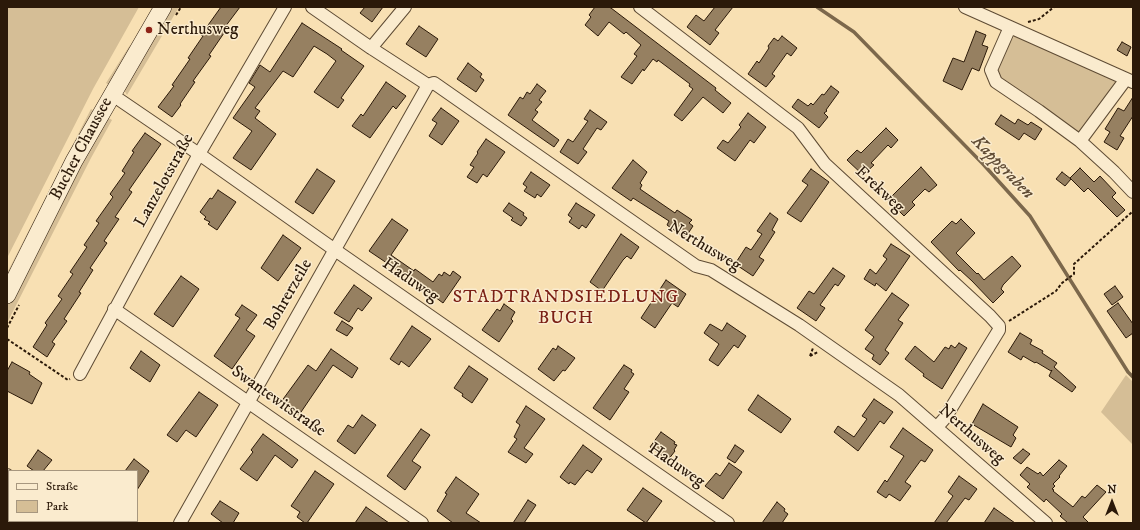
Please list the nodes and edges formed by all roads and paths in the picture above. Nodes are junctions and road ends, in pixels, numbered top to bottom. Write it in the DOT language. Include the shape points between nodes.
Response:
graph roads {
  1 [pos="162,7"];
  2 [pos="285,7"];
  3 [pos="312,7"];
  4 [pos="405,7"];
  5 [pos="640,7"];
  6 [pos="965,7"];
  7 [pos="1054,7"];
  8 [pos="1010,27"];
  9 [pos="371,48"];
  10 [pos="1129,81"];
  11 [pos="428,85"];
  12 [pos="111,94"];
  13 [pos="1080,141"];
  14 [pos="199,154"];
  15 [pos="1133,192"];
  16 [pos="1133,211"];
  17 [pos="335,250"];
  18 [pos="7,294"];
  19 [pos="114,309"];
  20 [pos="999,326"];
  21 [pos="7,340"];
  22 [pos="80,374"];
  23 [pos="248,401"];
  24 [pos="937,427"];
  25 [pos="180,523"];
  26 [pos="422,523"];
  27 [pos="728,523"];
  28 [pos="1046,523"];
  1 -- 12 [label="main road, Bucher Chaussee"];
  2 -- 14 [label="street, Lanzelotstraße"];
  3 -- 9 [label="street, Nerthusweg"];
  4 -- 9 [label="street"];
  5 -- 20 [label="street, Erekweg" via="798,128 826,164"];
  6 -- 8 [label="street"];
  7 -- 8 [label="path" via="1039,19"];
  8 -- 10 [label="street"];
  8 -- 13 [label="street" via="991,70 996,82"];
  9 -- 11 [label="street, Nerthusweg"];
  10 -- 13 [label="street"];
  11 -- 17 [label="street, Bohrerzeile"];
  11 -- 24 [label="street, Nerthusweg" via="434,83 696,266 711,270 799,325 899,395"];
  12 -- 14 [label="street, Haduweg"];
  12 -- 18 [label="main road, Bucher Chaussee"];
  13 -- 15 [label="street"];
  14 -- 17 [label="street, Haduweg"];
  14 -- 19 [label="street, Lanzelotstraße"];
  16 -- 20 [label="path" via="1074,264 1074,274 1056,291"];
  17 -- 23 [label="street, Bohrerzeile"];
  17 -- 27 [label="street, Haduweg"];
  19 -- 22 [label="street, Lanzelotstraße"];
  19 -- 23 [label="street, Swantewitstraße"];
  20 -- 24 [label="street" via="999,330 945,418"];
  21 -- 22 [label="path" via="68,380"];
  23 -- 25 [label="street, Bohrerzeile"];
  23 -- 26 [label="street, Swantewitstraße"];
  24 -- 28 [label="street, Nerthusweg"];
}
